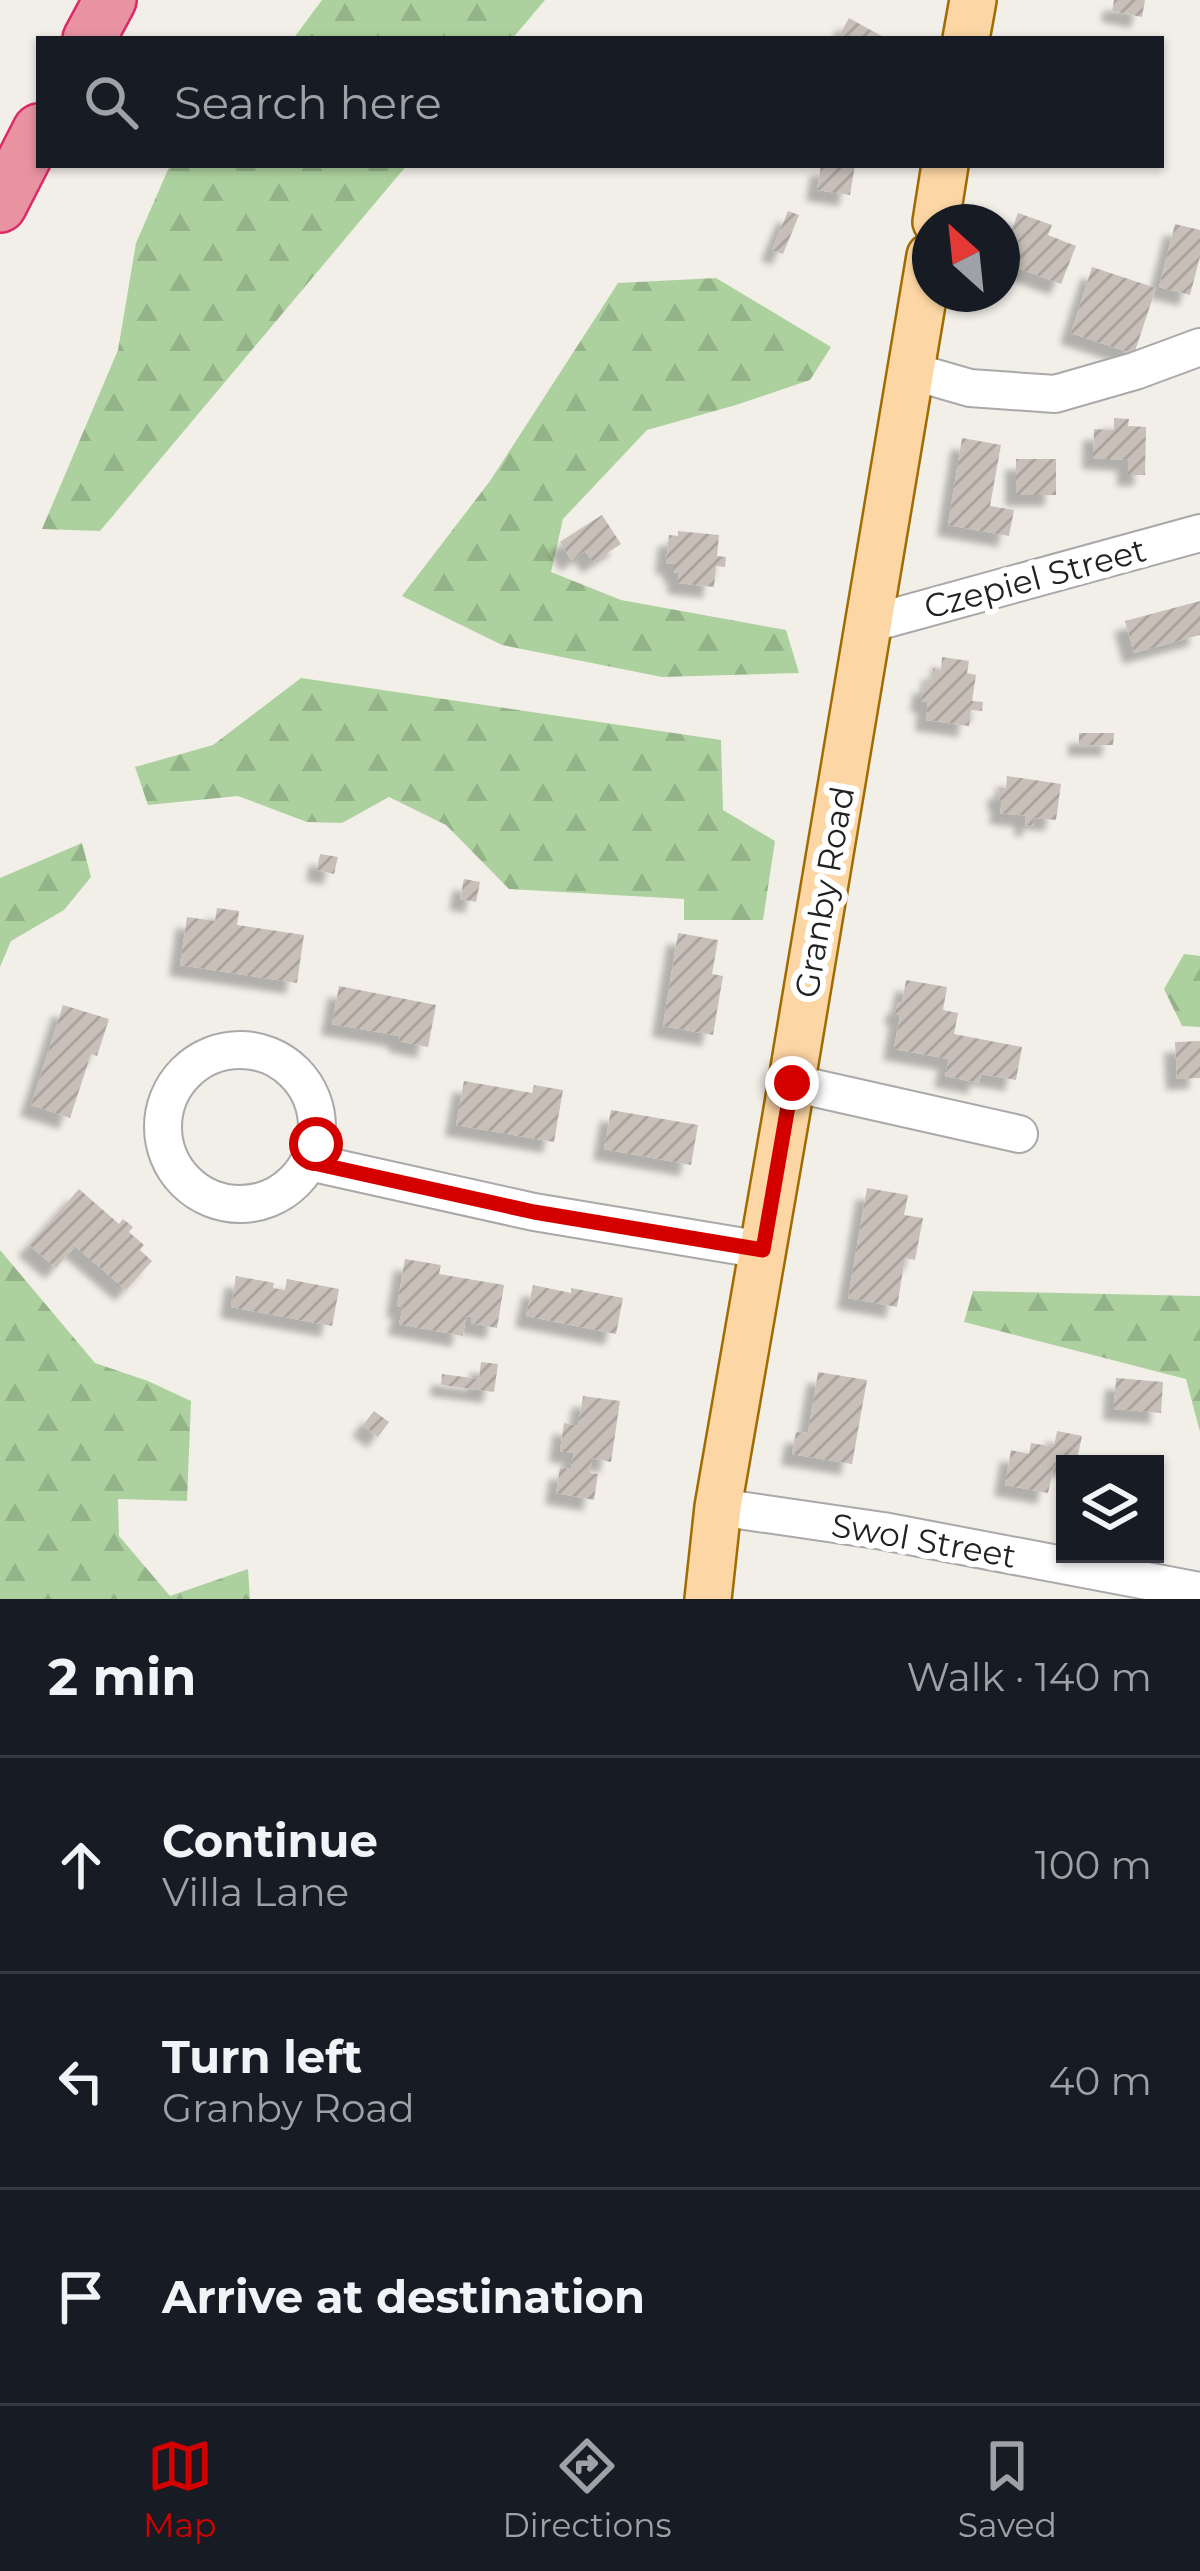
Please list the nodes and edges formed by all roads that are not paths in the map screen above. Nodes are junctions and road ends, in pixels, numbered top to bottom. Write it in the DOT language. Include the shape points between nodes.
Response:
graph roads {
  1 [pos="110,0"];
  2 [pos="91,36"];
  3 [pos="36,136"];
  4 [pos="945,168"];
  5 [pos="939,204"];
  6 [pos="0,206"];
  7 [pos="921,312"];
  8 [pos="1200,346"];
  9 [pos="911,371"];
  10 [pos="1200,533"];
  11 [pos="869,624"];
  12 [pos="792,1083"];
  13 [pos="1019,1134"];
  14 [pos="309,1162"];
  15 [pos="763,1250"];
  16 [pos="718,1507"];
  17 [pos="1200,1591"];
  18 [pos="708,1599"];
  1 -- 2 [label="highway"];
  3 -- 6 [label="highway"];
  4 -- 5 [label="main road"];
  7 -- 9 [label="main road, Granby Road"];
  8 -- 9 [label="street" via="1055,394 970,388"];
  9 -- 11 [label="main road, Granby Road"];
  10 -- 11 [label="street, Czepiel Street"];
  11 -- 12 [label="main road, Granby Road"];
  12 -- 13 [label="street"];
  12 -- 15 [label="main road, Granby Road"];
  14 -- 14 [label="street" via="315,1108 308,1091 268,1055 214,1055 172,1090 164,1142 178,1173 204,1196 255,1203 287,1189"];
  14 -- 15 [label="street" via="534,1212"];
  15 -- 16 [label="main road, Granby Road"];
  16 -- 17 [label="street, Swol Street"];
  16 -- 18 [label="main road, Granby Road"];
}
